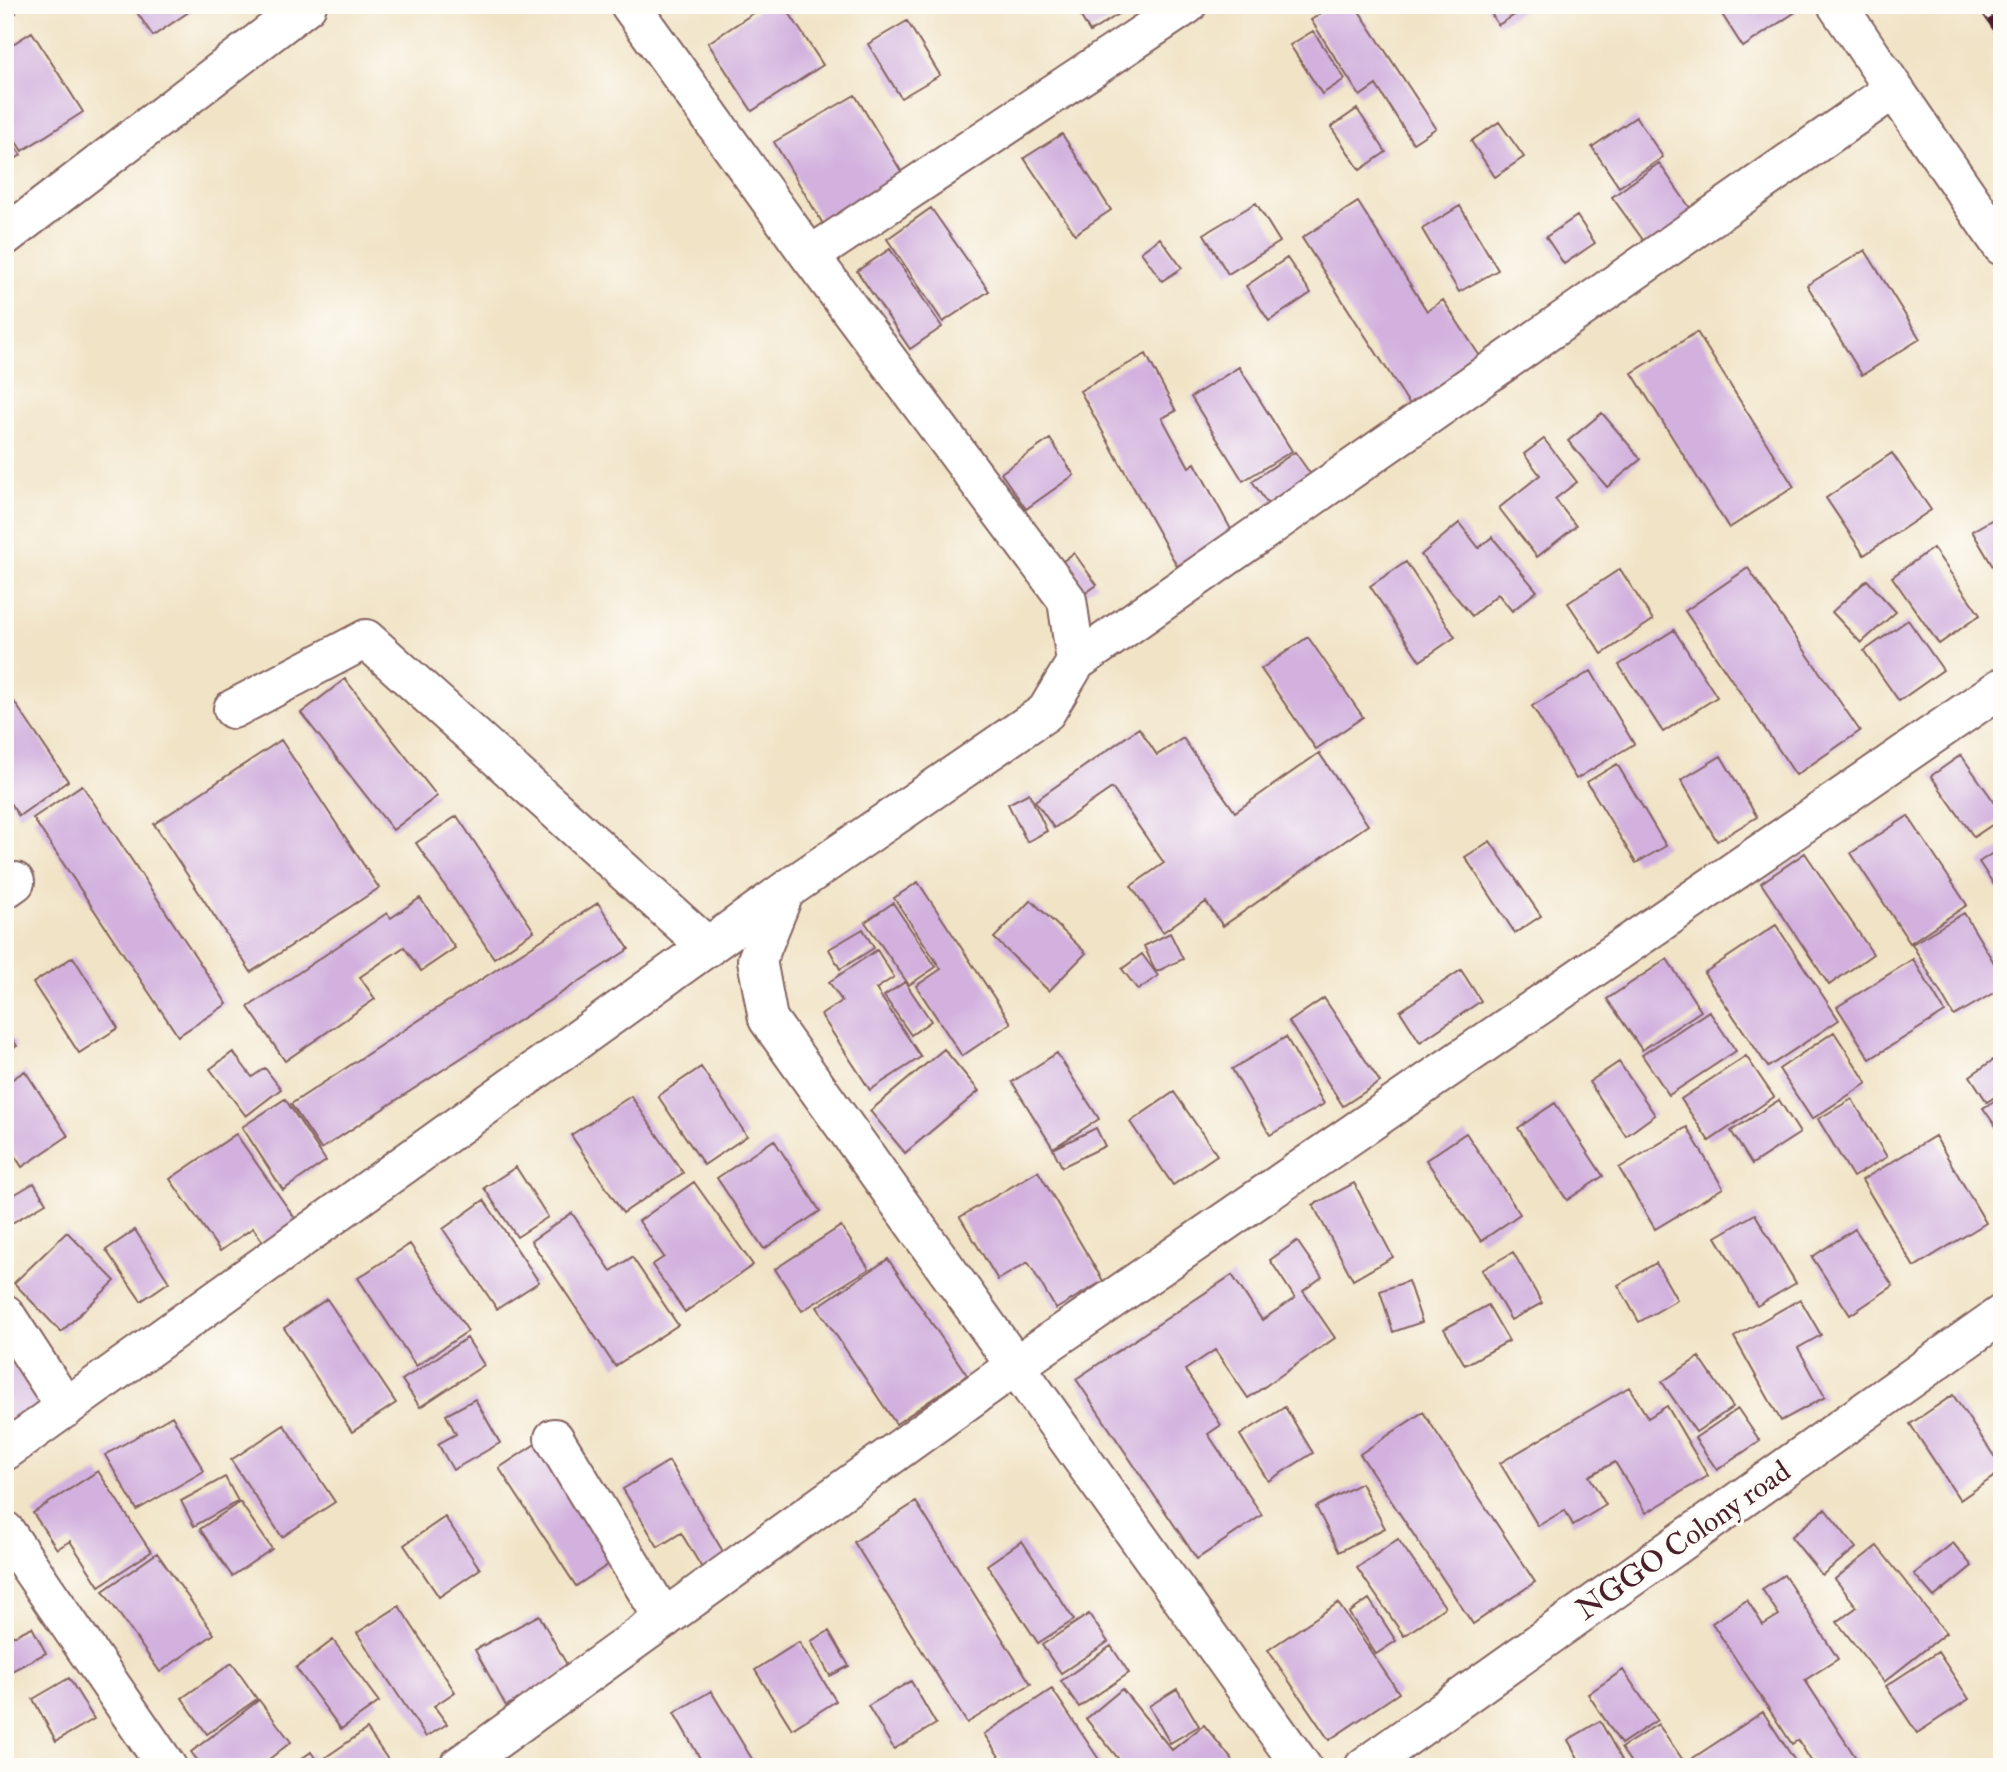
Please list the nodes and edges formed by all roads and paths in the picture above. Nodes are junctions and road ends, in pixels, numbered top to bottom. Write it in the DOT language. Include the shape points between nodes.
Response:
graph roads {
  1 [pos="307,5"];
  2 [pos="630,5"];
  3 [pos="1186,5"];
  4 [pos="1837,5"];
  5 [pos="1894,89"];
  6 [pos="5,236"];
  7 [pos="2002,246"];
  8 [pos="810,256"];
  9 [pos="1076,662"];
  10 [pos="2002,687"];
  11 [pos="233,709"];
  12 [pos="785,891"];
  13 [pos="708,947"];
  14 [pos="5,1314"];
  15 [pos="2002,1314"];
  16 [pos="1014,1366"];
  17 [pos="66,1408"];
  18 [pos="554,1438"];
  19 [pos="5,1451"];
  20 [pos="5,1531"];
  21 [pos="664,1619"];
  22 [pos="167,1767"];
  23 [pos="458,1767"];
  24 [pos="1302,1767"];
  25 [pos="1364,1767"];
  1 -- 6 [label="street"];
  2 -- 8 [label="street"];
  3 -- 8 [label="street"];
  4 -- 5 [label="street"];
  5 -- 7 [label="street"];
  5 -- 9 [label="street"];
  8 -- 9 [label="street" via="1068,600"];
  9 -- 12 [label="street" via="1046,712"];
  10 -- 16 [label="street"];
  11 -- 13 [label="street" via="366,639"];
  12 -- 13 [label="street"];
  12 -- 16 [label="street" via="757,960 768,1019"];
  13 -- 17 [label="street"];
  14 -- 17 [label="street"];
  15 -- 25 [label="street, NGGO Colony road"];
  16 -- 21 [label="street"];
  16 -- 24 [label="street"];
  17 -- 19 [label="street"];
  18 -- 21 [label="street"];
  20 -- 22 [label="street"];
  21 -- 23 [label="street"];
}
